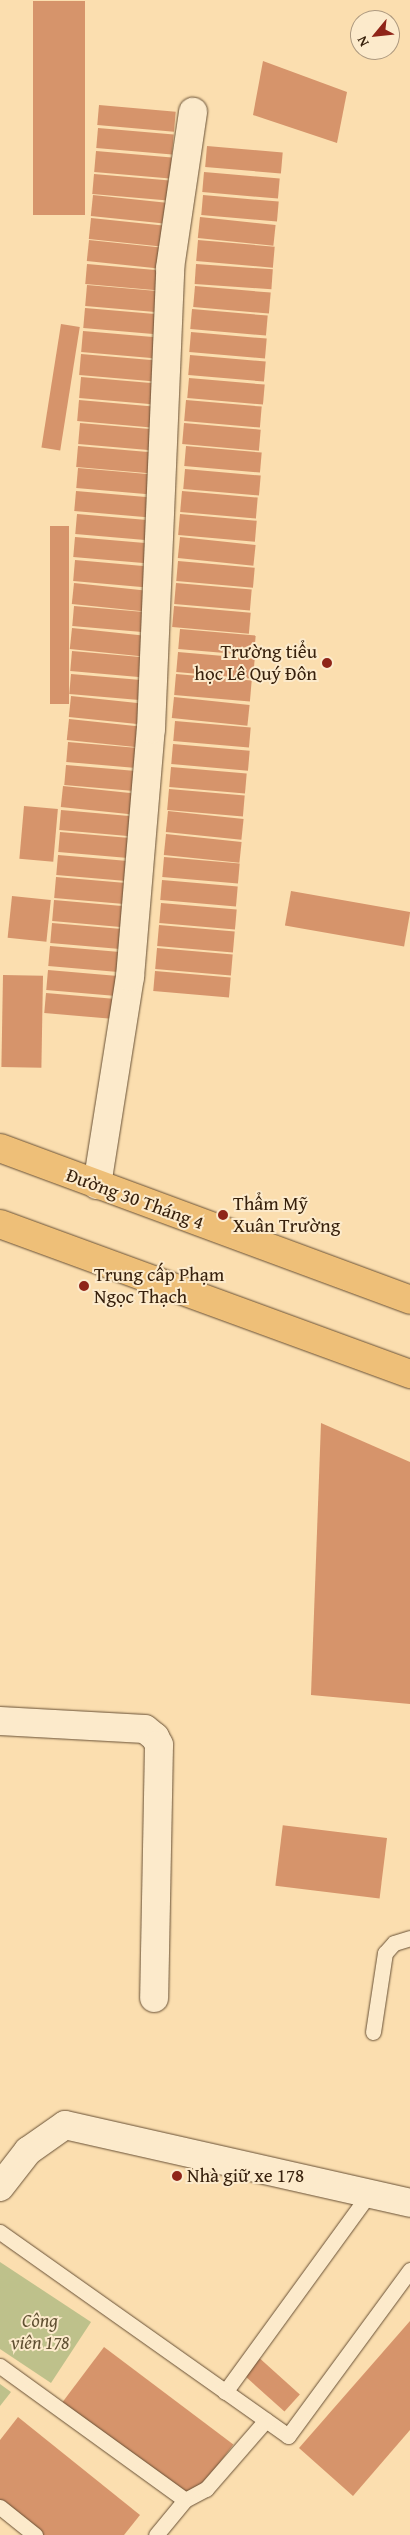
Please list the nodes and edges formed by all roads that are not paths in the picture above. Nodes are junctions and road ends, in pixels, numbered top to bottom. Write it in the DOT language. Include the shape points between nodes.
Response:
graph roads {
  1 [pos="193,112"];
  2 [pos="0,1148"];
  3 [pos="97,1185"];
  4 [pos="0,1224"];
  5 [pos="410,1300"];
  6 [pos="410,1374"];
  7 [pos="0,1721"];
  8 [pos="410,1938"];
  9 [pos="154,1998"];
  10 [pos="373,2032"];
  11 [pos="0,2187"];
  12 [pos="369,2194"];
  13 [pos="410,2203"];
  14 [pos="0,2232"];
  15 [pos="410,2270"];
  16 [pos="0,2366"];
  17 [pos="225,2392"];
  18 [pos="266,2420"];
  19 [pos="185,2500"];
  20 [pos="0,2507"];
  21 [pos="35,2535"];
  22 [pos="156,2535"];
  1 -- 3 [label="street" via="170,268 151,730 130,977"];
  2 -- 3 [label="main road, Đường 30 Tháng 4"];
  3 -- 5 [label="main road, Đường 30 Tháng 4"];
  4 -- 6 [label="main road"];
  7 -- 9 [label="street" via="145,1729 155,1737 159,1745"];
  8 -- 10 [label="lane" via="394,1943 385,1953"];
  11 -- 12 [label="street" via="28,2151 65,2125"];
  12 -- 13 [label="street"];
  12 -- 17 [label="lane"];
  14 -- 17 [label="lane"];
  15 -- 18 [label="lane" via="288,2436"];
  16 -- 19 [label="lane"];
  17 -- 18 [label="lane"];
  18 -- 19 [label="lane" via="206,2489"];
  19 -- 22 [label="lane"];
  20 -- 21 [label="lane"];
}
